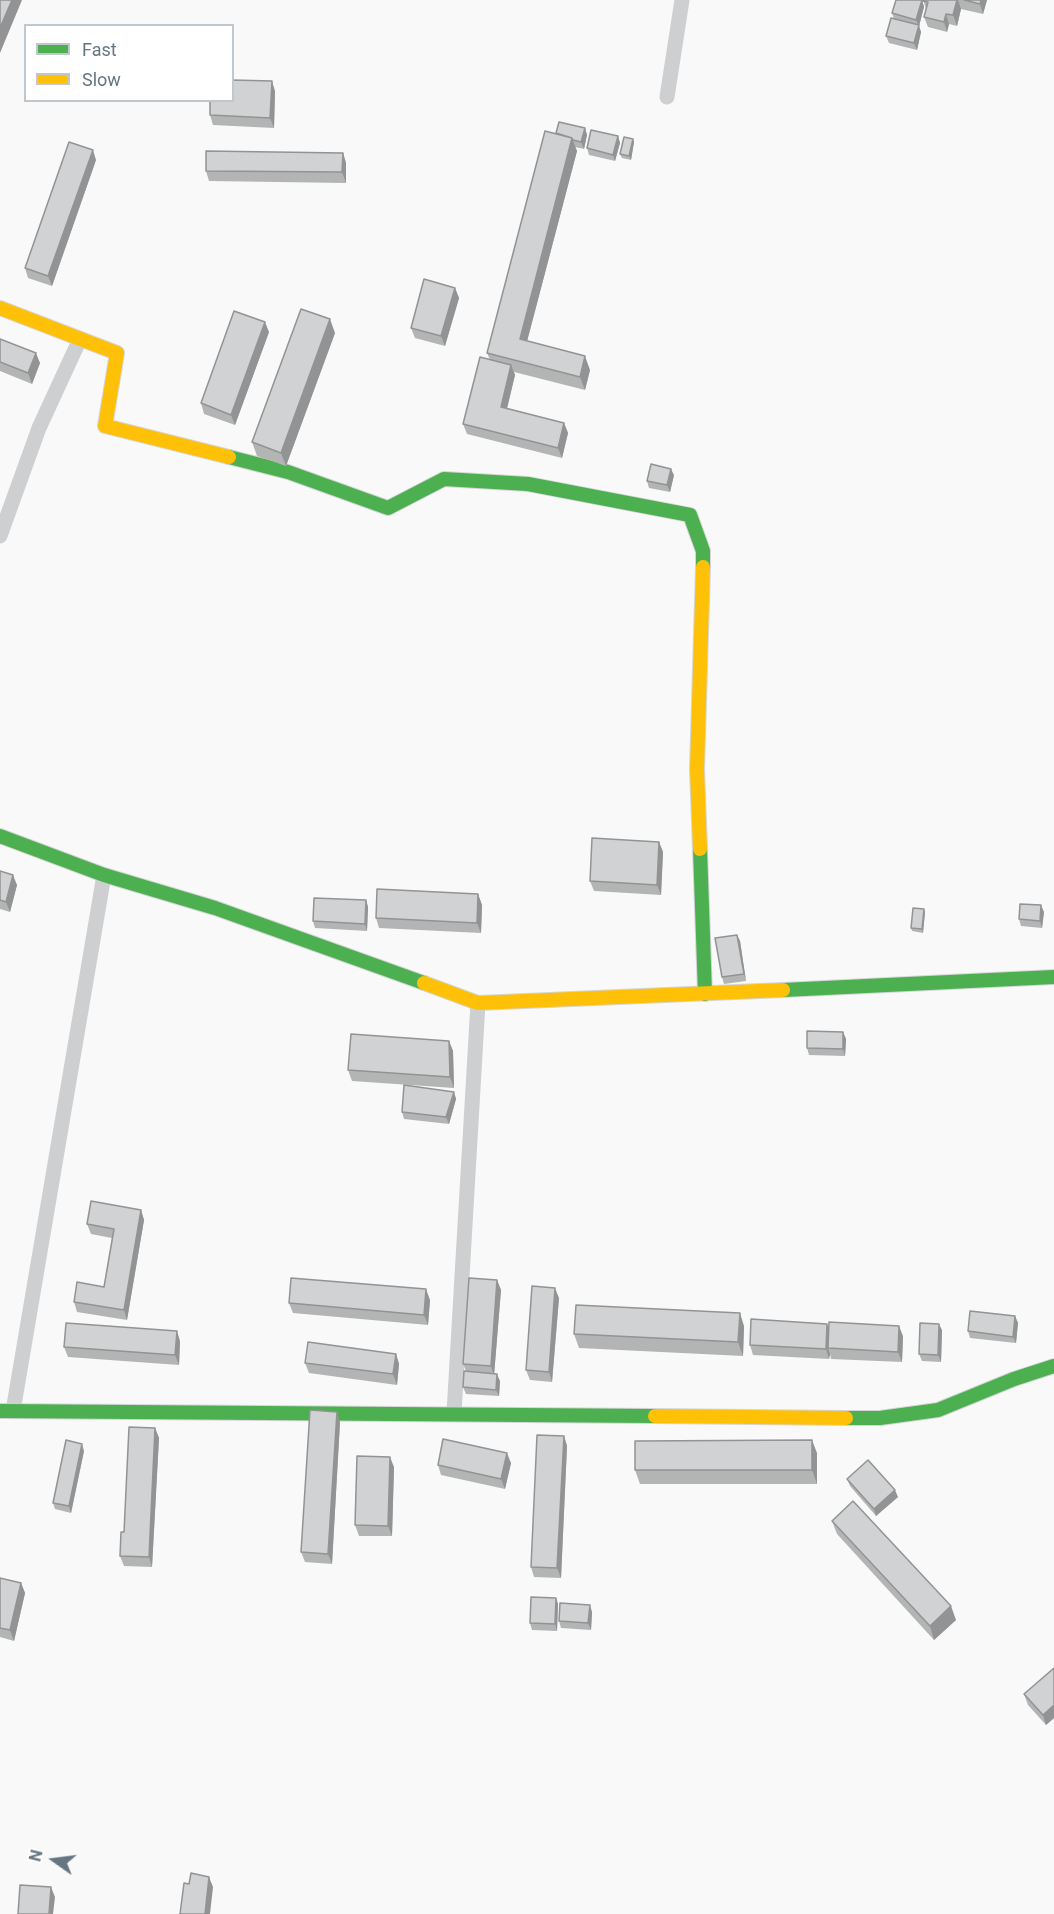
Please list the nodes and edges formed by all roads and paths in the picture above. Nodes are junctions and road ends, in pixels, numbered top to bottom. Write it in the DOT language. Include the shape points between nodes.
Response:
graph roads {
  1 [pos="682,0"];
  2 [pos="667,97"];
  3 [pos="0,308"];
  4 [pos="80,339"];
  5 [pos="0,537"];
  6 [pos="0,836"];
  7 [pos="104,875"];
  8 [pos="1054,977"];
  9 [pos="705,994"];
  10 [pos="478,1003"];
  11 [pos="1054,1366"];
  12 [pos="7,1411"];
  13 [pos="454,1413"];
  1 -- 2 [label="street"];
  3 -- 4 [label="street"];
  4 -- 5 [label="street" via="39,428"];
  4 -- 9 [label="street" via="117,353 105,426 288,472 388,508 444,479 528,484 690,515 703,551 697,769"];
  6 -- 7 [label="street"];
  7 -- 10 [label="street" via="215,908"];
  7 -- 12 [label="street"];
  8 -- 9 [label="street"];
  9 -- 10 [label="street"];
  10 -- 13 [label="street"];
  11 -- 13 [label="street" via="938,1410 880,1418"];
  12 -- 13 [label="street"];
}
